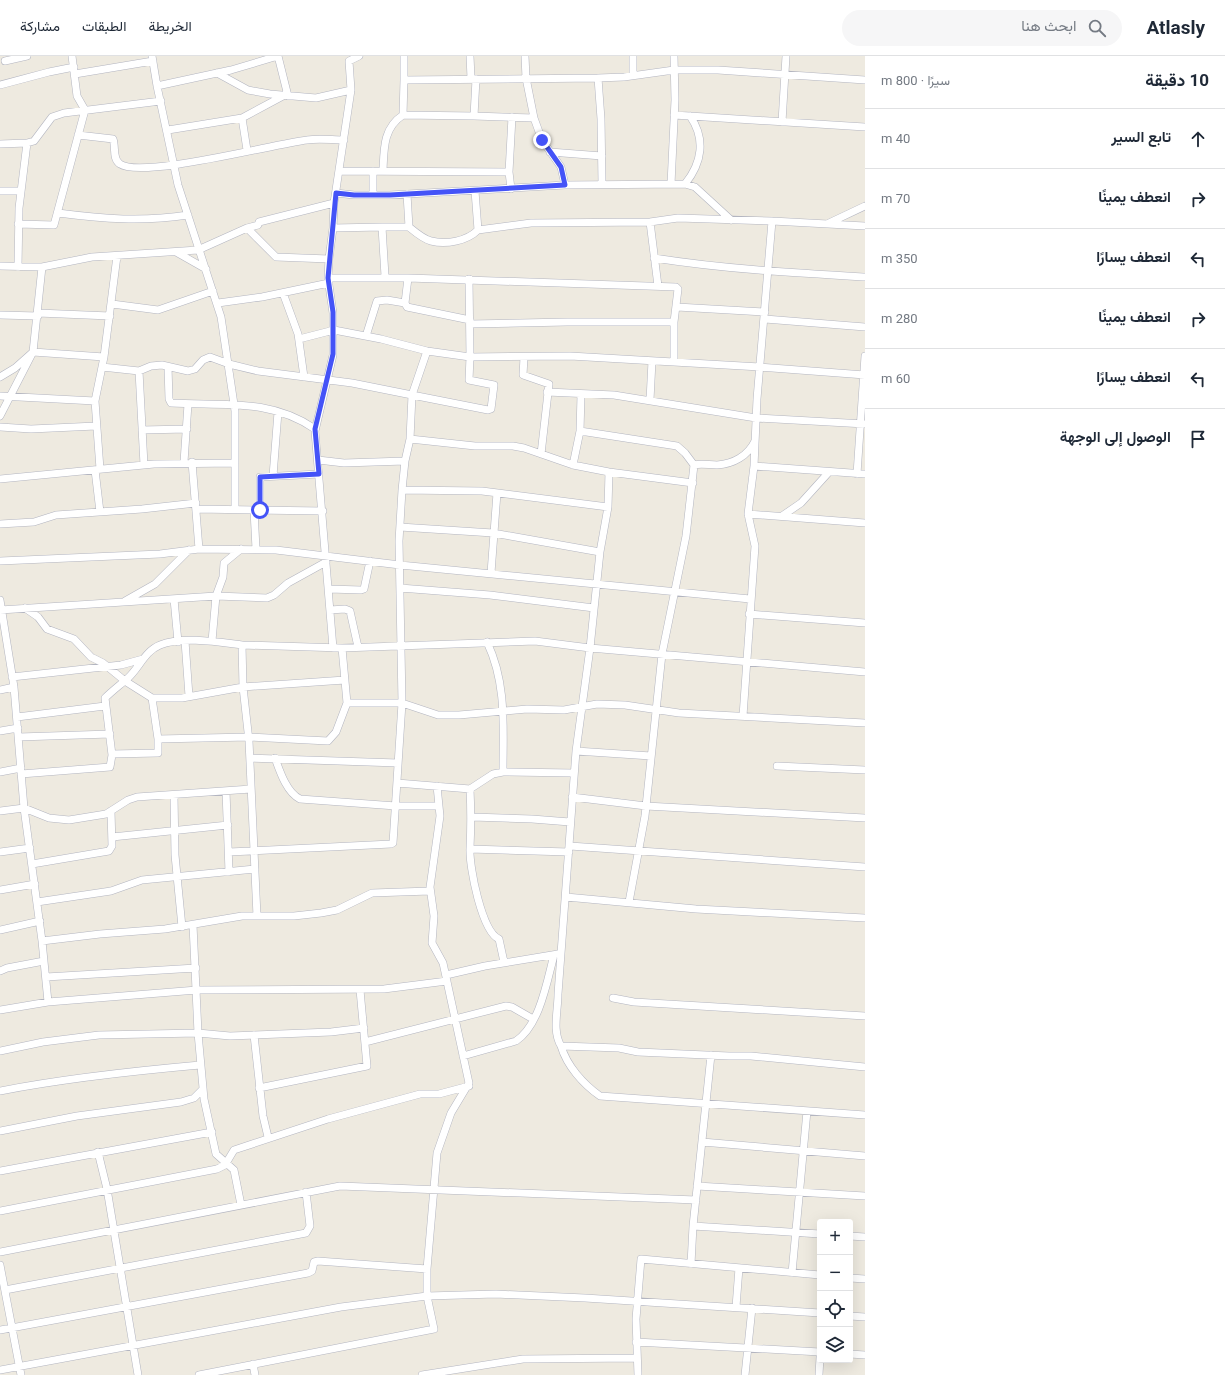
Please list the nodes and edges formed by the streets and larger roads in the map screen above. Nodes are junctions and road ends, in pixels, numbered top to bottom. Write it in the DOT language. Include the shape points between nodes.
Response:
graph roads {
  1 [pos="27,56"];
  2 [pos="72,56"];
  3 [pos="278,56"];
  4 [pos="359,56"];
  5 [pos="404,56"];
  6 [pos="470,56"];
  7 [pos="525,56"];
  8 [pos="633,56"];
  9 [pos="674,56"];
  10 [pos="786,56"];
  11 [pos="153,58"];
  12 [pos="348,59"];
  13 [pos="5,61"];
  14 [pos="674,70"];
  15 [pos="74,71"];
  16 [pos="217,73"];
  17 [pos="785,75"];
  18 [pos="633,76"];
  19 [pos="526,78"];
  20 [pos="598,78"];
  21 [pos="473,79"];
  22 [pos="404,80"];
  23 [pos="865,80"];
  24 [pos="0,85"];
  25 [pos="157,86"];
  26 [pos="351,90"];
  27 [pos="286,96"];
  28 [pos="161,102"];
  29 [pos="85,110"];
  30 [pos="403,115"];
  31 [pos="674,115"];
  32 [pos="474,116"];
  33 [pos="690,116"];
  34 [pos="512,117"];
  35 [pos="242,118"];
  36 [pos="534,118"];
  37 [pos="782,122"];
  38 [pos="865,127"];
  39 [pos="168,130"];
  40 [pos="78,135"];
  41 [pos="344,140"];
  42 [pos="27,143"];
  43 [pos="0,144"];
  44 [pos="247,150"];
  45 [pos="550,152"];
  46 [pos="602,156"];
  47 [pos="175,165"];
  48 [pos="339,171"];
  49 [pos="373,171"];
  50 [pos="383,171"];
  51 [pos="509,172"];
  52 [pos="602,184"];
  53 [pos="671,184"];
  54 [pos="685,184"];
  55 [pos="565,185"];
  56 [pos="511,189"];
  57 [pos="0,191"];
  58 [pos="21,191"];
  59 [pos="475,191"];
  60 [pos="336,193"];
  61 [pos="407,194"];
  62 [pos="373,195"];
  63 [pos="334,203"];
  64 [pos="865,206"];
  65 [pos="58,213"];
  66 [pos="188,215"];
  67 [pos="731,220"];
  68 [pos="772,221"];
  69 [pos="650,222"];
  70 [pos="18,224"];
  71 [pos="827,224"];
  72 [pos="382,226"];
  73 [pos="865,226"];
  74 [pos="409,227"];
  75 [pos="247,228"];
  76 [pos="333,228"];
  77 [pos="478,230"];
  78 [pos="198,250"];
  79 [pos="176,252"];
  80 [pos="117,256"];
  81 [pos="654,258"];
  82 [pos="329,259"];
  83 [pos="0,266"];
  84 [pos="18,267"];
  85 [pos="42,267"];
  86 [pos="206,270"];
  87 [pos="768,272"];
  88 [pos="385,276"];
  89 [pos="865,277"];
  90 [pos="408,278"];
  91 [pos="469,279"];
  92 [pos="328,280"];
  93 [pos="658,286"];
  94 [pos="213,291"];
  95 [pos="283,293"];
  96 [pos="218,303"];
  97 [pos="405,303"];
  98 [pos="112,304"];
  99 [pos="677,307"];
  100 [pos="0,315"];
  101 [pos="38,315"];
  102 [pos="110,316"];
  103 [pos="765,316"];
  104 [pos="470,322"];
  105 [pos="674,322"];
  106 [pos="865,327"];
  107 [pos="334,330"];
  108 [pos="366,336"];
  109 [pos="299,339"];
  110 [pos="427,351"];
  111 [pos="33,352"];
  112 [pos="470,356"];
  113 [pos="865,356"];
  114 [pos="104,357"];
  115 [pos="524,357"];
  116 [pos="652,361"];
  117 [pos="674,362"];
  118 [pos="229,364"];
  119 [pos="102,367"];
  120 [pos="168,367"];
  121 [pos="760,367"];
  122 [pos="139,371"];
  123 [pos="864,375"];
  124 [pos="0,377"];
  125 [pos="304,377"];
  126 [pos="328,380"];
  127 [pos="547,392"];
  128 [pos="412,395"];
  129 [pos="581,395"];
  130 [pos="0,396"];
  131 [pos="11,396"];
  132 [pos="650,400"];
  133 [pos="95,401"];
  134 [pos="188,404"];
  135 [pos="234,404"];
  136 [pos="278,412"];
  137 [pos="0,416"];
  138 [pos="756,418"];
  139 [pos="863,424"];
  140 [pos="96,426"];
  141 [pos="0,427"];
  142 [pos="187,429"];
  143 [pos="315,429"];
  144 [pos="142,430"];
  145 [pos="580,431"];
  146 [pos="410,439"];
  147 [pos="755,441"];
  148 [pos="541,454"];
  149 [pos="318,460"];
  150 [pos="405,461"];
  151 [pos="188,462"];
  152 [pos="235,463"];
  153 [pos="144,465"];
  154 [pos="573,465"];
  155 [pos="694,466"];
  156 [pos="754,466"];
  157 [pos="98,469"];
  158 [pos="609,472"];
  159 [pos="829,472"];
  160 [pos="319,474"];
  161 [pos="857,474"];
  162 [pos="865,474"];
  163 [pos="273,476"];
  164 [pos="0,479"];
  165 [pos="693,483"];
  166 [pos="402,490"];
  167 [pos="497,493"];
  168 [pos="196,506"];
  169 [pos="608,507"];
  170 [pos="235,509"];
  171 [pos="257,510"];
  172 [pos="322,511"];
  173 [pos="100,512"];
  174 [pos="748,514"];
  175 [pos="782,516"];
  176 [pos="865,523"];
  177 [pos="0,524"];
  178 [pos="400,527"];
  179 [pos="493,533"];
  180 [pos="199,549"];
  181 [pos="242,549"];
  182 [pos="256,549"];
  183 [pos="189,550"];
  184 [pos="600,552"];
  185 [pos="326,558"];
  186 [pos="0,561"];
  187 [pos="370,561"];
  188 [pos="400,565"];
  189 [pos="490,573"];
  190 [pos="598,584"];
  191 [pos="400,588"];
  192 [pos="329,589"];
  193 [pos="674,593"];
  194 [pos="216,596"];
  195 [pos="174,599"];
  196 [pos="750,599"];
  197 [pos="0,600"];
  198 [pos="121,603"];
  199 [pos="25,608"];
  200 [pos="594,608"];
  201 [pos="1,610"];
  202 [pos="330,610"];
  203 [pos="749,614"];
  204 [pos="865,623"];
  205 [pos="212,641"];
  206 [pos="181,642"];
  207 [pos="487,642"];
  208 [pos="242,645"];
  209 [pos="358,647"];
  210 [pos="400,647"];
  211 [pos="333,648"];
  212 [pos="342,648"];
  213 [pos="590,648"];
  214 [pos="4,649"];
  215 [pos="662,654"];
  216 [pos="144,658"];
  217 [pos="746,662"];
  218 [pos="107,667"];
  219 [pos="865,672"];
  220 [pos="12,677"];
  221 [pos="125,680"];
  222 [pos="345,680"];
  223 [pos="14,687"];
  224 [pos="243,687"];
  225 [pos="0,690"];
  226 [pos="189,696"];
  227 [pos="152,698"];
  228 [pos="346,703"];
  229 [pos="402,703"];
  230 [pos="105,706"];
  231 [pos="581,707"];
  232 [pos="656,709"];
  233 [pos="503,711"];
  234 [pos="743,716"];
  235 [pos="17,717"];
  236 [pos="865,723"];
  237 [pos="18,728"];
  238 [pos="0,731"];
  239 [pos="110,734"];
  240 [pos="19,737"];
  241 [pos="249,737"];
  242 [pos="158,739"];
  243 [pos="576,751"];
  244 [pos="112,754"];
  245 [pos="651,756"];
  246 [pos="250,758"];
  247 [pos="275,758"];
  248 [pos="398,763"];
  249 [pos="777,766"];
  250 [pos="865,770"];
  251 [pos="21,771"];
  252 [pos="0,772"];
  253 [pos="503,772"];
  254 [pos="574,773"];
  255 [pos="397,783"];
  256 [pos="437,786"];
  257 [pos="251,789"];
  258 [pos="470,789"];
  259 [pos="226,791"];
  260 [pos="174,795"];
  261 [pos="572,797"];
  262 [pos="396,806"];
  263 [pos="439,806"];
  264 [pos="646,806"];
  265 [pos="24,808"];
  266 [pos="0,811"];
  267 [pos="111,811"];
  268 [pos="472,817"];
  269 [pos="865,818"];
  270 [pos="570,822"];
  271 [pos="228,825"];
  272 [pos="175,830"];
  273 [pos="112,837"];
  274 [pos="30,848"];
  275 [pos="470,849"];
  276 [pos="569,849"];
  277 [pos="254,850"];
  278 [pos="640,851"];
  279 [pos="0,852"];
  280 [pos="228,852"];
  281 [pos="32,864"];
  282 [pos="865,867"];
  283 [pos="255,869"];
  284 [pos="229,872"];
  285 [pos="178,876"];
  286 [pos="35,884"];
  287 [pos="0,890"];
  288 [pos="430,891"];
  289 [pos="566,897"];
  290 [pos="37,902"];
  291 [pos="630,902"];
  292 [pos="257,916"];
  293 [pos="865,918"];
  294 [pos="40,921"];
  295 [pos="193,925"];
  296 [pos="182,926"];
  297 [pos="0,930"];
  298 [pos="42,941"];
  299 [pos="562,954"];
  300 [pos="554,955"];
  301 [pos="44,961"];
  302 [pos="504,962"];
  303 [pos="196,968"];
  304 [pos="0,971"];
  305 [pos="46,977"];
  306 [pos="446,978"];
  307 [pos="197,990"];
  308 [pos="360,990"];
  309 [pos="613,998"];
  310 [pos="48,1002"];
  311 [pos="0,1010"];
  312 [pos="865,1016"];
  313 [pos="455,1019"];
  314 [pos="533,1020"];
  315 [pos="364,1028"];
  316 [pos="198,1033"];
  317 [pos="254,1035"];
  318 [pos="365,1042"];
  319 [pos="561,1046"];
  320 [pos="0,1051"];
  321 [pos="711,1055"];
  322 [pos="463,1056"];
  323 [pos="200,1066"];
  324 [pos="865,1067"];
  325 [pos="468,1086"];
  326 [pos="259,1088"];
  327 [pos="203,1089"];
  328 [pos="0,1091"];
  329 [pos="707,1104"];
  330 [pos="807,1111"];
  331 [pos="865,1115"];
  332 [pos="0,1131"];
  333 [pos="212,1132"];
  334 [pos="268,1137"];
  335 [pos="702,1142"];
  336 [pos="803,1151"];
  337 [pos="98,1152"];
  338 [pos="865,1156"];
  339 [pos="227,1162"];
  340 [pos="0,1171"];
  341 [pos="697,1186"];
  342 [pos="107,1190"];
  343 [pos="434,1190"];
  344 [pos="306,1192"];
  345 [pos="800,1193"];
  346 [pos="865,1196"];
  347 [pos="696,1200"];
  348 [pos="241,1205"];
  349 [pos="0,1211"];
  350 [pos="693,1226"];
  351 [pos="114,1230"];
  352 [pos="796,1232"];
  353 [pos="817,1234"];
  354 [pos="853,1236"];
  355 [pos="865,1237"];
  356 [pos="0,1252"];
  357 [pos="691,1264"];
  358 [pos="0,1265"];
  359 [pos="739,1268"];
  360 [pos="120,1269"];
  361 [pos="427,1269"];
  362 [pos="792,1273"];
  363 [pos="817,1275"];
  364 [pos="853,1278"];
  365 [pos="865,1279"];
  366 [pos="5,1290"];
  367 [pos="427,1296"];
  368 [pos="638,1300"];
  369 [pos="736,1307"];
  370 [pos="126,1308"];
  371 [pos="752,1308"];
  372 [pos="817,1313"];
  373 [pos="853,1316"];
  374 [pos="865,1317"];
  375 [pos="12,1329"];
  376 [pos="0,1330"];
  377 [pos="636,1342"];
  378 [pos="134,1346"];
  379 [pos="748,1347"];
  380 [pos="817,1352"];
  381 [pos="853,1354"];
  382 [pos="865,1355"];
  383 [pos="637,1358"];
  384 [pos="820,1363"];
  385 [pos="253,1364"];
  386 [pos="20,1367"];
  387 [pos="0,1370"];
  388 [pos="21,1375"];
  389 [pos="138,1375"];
  390 [pos="199,1375"];
  391 [pos="255,1375"];
  392 [pos="422,1375"];
  393 [pos="638,1375"];
  394 [pos="745,1375"];
  395 [pos="819,1375"];
  1 -- 13 [label="street"];
  2 -- 15 [label="street"];
  3 -- 16 [label="street"];
  3 -- 27 [label="street"];
  4 -- 12 [label="street"];
  5 -- 22 [label="street"];
  6 -- 21 [label="street"];
  7 -- 19 [label="street"];
  8 -- 18 [label="street"];
  9 -- 14 [label="street"];
  10 -- 17 [label="street"];
  11 -- 15 [label="street"];
  11 -- 25 [label="street"];
  12 -- 26 [label="street"];
  14 -- 17 [label="street"];
  14 -- 18 [label="street"];
  14 -- 31 [label="street"];
  15 -- 24 [label="street" via="49,72"];
  15 -- 29 [label="street" via="76,96"];
  16 -- 25 [label="street"];
  16 -- 27 [label="street" via="248,90"];
  17 -- 23 [label="street"];
  17 -- 37 [label="street"];
  18 -- 20 [label="street"];
  19 -- 20 [label="street"];
  19 -- 21 [label="street"];
  19 -- 36 [label="street"];
  20 -- 46 [label="street"];
  21 -- 22 [label="street"];
  21 -- 32 [label="street"];
  22 -- 30 [label="street"];
  25 -- 28 [label="street"];
  26 -- 27 [label="street" via="316,98"];
  26 -- 41 [label="street"];
  27 -- 35 [label="street"];
  28 -- 29 [label="street"];
  28 -- 39 [label="street"];
  29 -- 40 [label="street"];
  29 -- 42 [label="street" via="52,117 37,138"];
  30 -- 32 [label="street"];
  30 -- 50 [label="street" via="388,130"];
  31 -- 33 [label="street"];
  31 -- 53 [label="street"];
  32 -- 34 [label="street"];
  33 -- 37 [label="street"];
  33 -- 54 [label="street" via="697,125 699,136 698,164"];
  34 -- 36 [label="street"];
  34 -- 51 [label="street"];
  35 -- 39 [label="street"];
  35 -- 44 [label="street"];
  36 -- 45 [label="street" via="542,140"];
  37 -- 38 [label="street"];
  39 -- 47 [label="street"];
  40 -- 47 [label="street" via="113,139 116,159 129,168"];
  40 -- 65 [label="street"];
  41 -- 44 [label="street" via="308,140"];
  41 -- 48 [label="street"];
  42 -- 43 [label="street"];
  42 -- 58 [label="street"];
  44 -- 47 [label="street"];
  45 -- 46 [label="street"];
  45 -- 55 [label="street" via="561,167"];
  46 -- 52 [label="street"];
  47 -- 66 [label="street"];
  48 -- 49 [label="street"];
  48 -- 60 [label="street"];
  49 -- 50 [label="street"];
  49 -- 62 [label="street"];
  50 -- 51 [label="street"];
  51 -- 56 [label="street"];
  52 -- 53 [label="street"];
  52 -- 55 [label="street"];
  53 -- 54 [label="street"];
  54 -- 67 [label="street" via="695,187"];
  55 -- 56 [label="street"];
  56 -- 59 [label="street"];
  57 -- 58 [label="street"];
  58 -- 70 [label="street"];
  59 -- 61 [label="street"];
  59 -- 77 [label="street"];
  60 -- 62 [label="street"];
  60 -- 63 [label="street"];
  61 -- 62 [label="street"];
  61 -- 74 [label="street"];
  63 -- 75 [label="street" via="259,222"];
  63 -- 76 [label="street"];
  64 -- 71 [label="street"];
  65 -- 66 [label="street" via="145,220"];
  65 -- 70 [label="street" via="53,226"];
  66 -- 78 [label="street"];
  67 -- 68 [label="street"];
  67 -- 69 [label="street" via="678,218"];
  68 -- 71 [label="street"];
  68 -- 87 [label="street"];
  69 -- 77 [label="street" via="531,223"];
  69 -- 81 [label="street"];
  70 -- 84 [label="street"];
  71 -- 73 [label="street"];
  72 -- 74 [label="street"];
  72 -- 76 [label="street"];
  72 -- 88 [label="street"];
  74 -- 77 [label="street" via="429,240 444,242 459,240 473,235"];
  75 -- 78 [label="street"];
  75 -- 82 [label="street" via="276,257"];
  76 -- 82 [label="street"];
  78 -- 79 [label="street"];
  78 -- 86 [label="street"];
  79 -- 80 [label="street"];
  79 -- 86 [label="street"];
  80 -- 85 [label="street"];
  80 -- 98 [label="street"];
  81 -- 87 [label="street"];
  81 -- 93 [label="street"];
  82 -- 92 [label="street"];
  83 -- 84 [label="street"];
  84 -- 85 [label="street"];
  85 -- 101 [label="street"];
  86 -- 94 [label="street"];
  87 -- 89 [label="street"];
  87 -- 103 [label="street"];
  88 -- 90 [label="street"];
  88 -- 92 [label="street"];
  90 -- 91 [label="street"];
  90 -- 97 [label="street"];
  91 -- 93 [label="street"];
  91 -- 104 [label="street"];
  92 -- 95 [label="street"];
  92 -- 107 [label="street"];
  93 -- 99 [label="street" via="678,287"];
  94 -- 96 [label="street"];
  94 -- 98 [label="street" via="158,310"];
  95 -- 96 [label="street"];
  95 -- 109 [label="street"];
  96 -- 118 [label="street"];
  97 -- 104 [label="street" via="407,307"];
  97 -- 108 [label="street" via="377,301"];
  98 -- 102 [label="street"];
  99 -- 103 [label="street"];
  99 -- 105 [label="street"];
  100 -- 101 [label="street"];
  101 -- 102 [label="street"];
  101 -- 111 [label="street"];
  102 -- 114 [label="street"];
  103 -- 106 [label="street"];
  103 -- 121 [label="street"];
  104 -- 105 [label="street"];
  104 -- 112 [label="street"];
  105 -- 117 [label="street"];
  107 -- 108 [label="street"];
  107 -- 109 [label="street"];
  107 -- 126 [label="street"];
  108 -- 110 [label="street"];
  109 -- 125 [label="street"];
  110 -- 112 [label="street"];
  110 -- 128 [label="street"];
  111 -- 114 [label="street"];
  111 -- 124 [label="street"];
  111 -- 131 [label="street"];
  112 -- 115 [label="street"];
  112 -- 128 [label="street" via="469,380 494,385 490,410"];
  113 -- 123 [label="street"];
  114 -- 119 [label="street"];
  115 -- 116 [label="street" via="570,356"];
  115 -- 127 [label="street" via="522,374 548,383"];
  116 -- 117 [label="street"];
  116 -- 132 [label="street"];
  117 -- 121 [label="street"];
  118 -- 120 [label="street" via="210,357 192,371"];
  118 -- 125 [label="street"];
  118 -- 135 [label="street"];
  119 -- 122 [label="street"];
  119 -- 133 [label="street"];
  120 -- 122 [label="street" via="156,365"];
  120 -- 134 [label="street" via="170,402"];
  121 -- 123 [label="street"];
  121 -- 138 [label="street"];
  122 -- 144 [label="street"];
  123 -- 139 [label="street"];
  125 -- 126 [label="street"];
  126 -- 128 [label="street"];
  126 -- 143 [label="street" via="319,406"];
  127 -- 129 [label="street"];
  127 -- 148 [label="street"];
  128 -- 146 [label="street"];
  129 -- 132 [label="street" via="607,394"];
  129 -- 145 [label="street"];
  130 -- 131 [label="street"];
  131 -- 133 [label="street"];
  131 -- 137 [label="street"];
  132 -- 138 [label="street"];
  133 -- 140 [label="street"];
  134 -- 135 [label="street"];
  134 -- 142 [label="street"];
  135 -- 136 [label="street"];
  135 -- 152 [label="street"];
  136 -- 143 [label="street" via="297,417"];
  136 -- 163 [label="street"];
  138 -- 139 [label="street"];
  138 -- 147 [label="street"];
  139 -- 161 [label="street"];
  140 -- 141 [label="street"];
  140 -- 157 [label="street"];
  142 -- 144 [label="street"];
  142 -- 151 [label="street"];
  143 -- 149 [label="street"];
  144 -- 153 [label="street"];
  145 -- 154 [label="street"];
  145 -- 155 [label="street" via="677,446"];
  146 -- 148 [label="street" via="475,446 513,446"];
  146 -- 150 [label="street"];
  147 -- 155 [label="street" via="751,449 731,463"];
  147 -- 156 [label="street"];
  148 -- 154 [label="street"];
  149 -- 150 [label="street" via="344,463"];
  149 -- 160 [label="street"];
  150 -- 166 [label="street"];
  151 -- 152 [label="street"];
  151 -- 153 [label="street"];
  151 -- 168 [label="street"];
  152 -- 170 [label="street"];
  153 -- 157 [label="street"];
  154 -- 158 [label="street"];
  155 -- 165 [label="street"];
  156 -- 159 [label="street"];
  156 -- 174 [label="street"];
  157 -- 164 [label="street"];
  157 -- 173 [label="street"];
  158 -- 165 [label="street"];
  158 -- 169 [label="street"];
  159 -- 161 [label="street"];
  159 -- 175 [label="street" via="801,503"];
  160 -- 163 [label="street"];
  160 -- 172 [label="street"];
  161 -- 162 [label="street"];
  163 -- 171 [label="street" via="260,478"];
  165 -- 193 [label="street" via="686,536"];
  166 -- 167 [label="street" via="469,490"];
  166 -- 178 [label="street"];
  167 -- 169 [label="street"];
  167 -- 179 [label="street"];
  168 -- 170 [label="street"];
  168 -- 173 [label="street"];
  168 -- 180 [label="street"];
  169 -- 184 [label="street"];
  170 -- 171 [label="street"];
  171 -- 172 [label="street"];
  171 -- 182 [label="street"];
  172 -- 185 [label="street"];
  173 -- 177 [label="street" via="56,515 34,522"];
  174 -- 175 [label="street"];
  174 -- 196 [label="street" via="755,546"];
  175 -- 176 [label="street"];
  178 -- 179 [label="street"];
  178 -- 188 [label="street"];
  179 -- 184 [label="street"];
  179 -- 189 [label="street"];
  180 -- 181 [label="street"];
  180 -- 183 [label="street"];
  181 -- 182 [label="street"];
  181 -- 194 [label="street" via="225,561"];
  182 -- 185 [label="street"];
  183 -- 186 [label="street" via="160,554"];
  183 -- 198 [label="street" via="155,584"];
  184 -- 190 [label="street"];
  185 -- 187 [label="street"];
  185 -- 192 [label="street"];
  185 -- 194 [label="street" via="271,597"];
  187 -- 188 [label="street"];
  187 -- 192 [label="street" via="363,590"];
  188 -- 189 [label="street"];
  188 -- 191 [label="street"];
  189 -- 190 [label="street"];
  190 -- 193 [label="street"];
  190 -- 200 [label="street"];
  191 -- 200 [label="street" via="490,595"];
  191 -- 210 [label="street"];
  192 -- 202 [label="street"];
  193 -- 196 [label="street"];
  193 -- 215 [label="street"];
  194 -- 195 [label="street"];
  194 -- 205 [label="street"];
  195 -- 198 [label="street"];
  195 -- 206 [label="street"];
  196 -- 203 [label="street"];
  197 -- 201 [label="street"];
  198 -- 199 [label="street"];
  199 -- 201 [label="street"];
  199 -- 218 [label="street" via="38,617 47,629 74,639 86,653"];
  200 -- 213 [label="street"];
  201 -- 214 [label="street"];
  202 -- 209 [label="street" via="350,611"];
  202 -- 211 [label="street"];
  203 -- 204 [label="street"];
  203 -- 217 [label="street"];
  205 -- 206 [label="street"];
  205 -- 208 [label="street"];
  206 -- 216 [label="street" via="160,645"];
  206 -- 226 [label="street"];
  207 -- 210 [label="street"];
  207 -- 213 [label="street" via="535,641"];
  207 -- 233 [label="street" via="502,686"];
  208 -- 211 [label="street"];
  208 -- 224 [label="street"];
  209 -- 210 [label="street"];
  209 -- 212 [label="street"];
  210 -- 229 [label="street"];
  211 -- 212 [label="street"];
  212 -- 222 [label="street"];
  213 -- 215 [label="street"];
  213 -- 231 [label="street"];
  214 -- 220 [label="street"];
  215 -- 217 [label="street"];
  215 -- 232 [label="street"];
  216 -- 218 [label="street" via="132,663"];
  216 -- 221 [label="street"];
  217 -- 219 [label="street"];
  217 -- 234 [label="street"];
  218 -- 220 [label="street"];
  218 -- 221 [label="street"];
  220 -- 223 [label="street"];
  221 -- 227 [label="street"];
  221 -- 230 [label="street" via="105,698"];
  222 -- 224 [label="street"];
  222 -- 228 [label="street"];
  223 -- 225 [label="street"];
  223 -- 235 [label="street"];
  224 -- 226 [label="street"];
  224 -- 241 [label="street"];
  226 -- 227 [label="street"];
  227 -- 242 [label="street"];
  228 -- 229 [label="street"];
  228 -- 241 [label="street" via="336,732 328,741"];
  229 -- 233 [label="street" via="438,715"];
  229 -- 248 [label="street"];
  230 -- 235 [label="street"];
  230 -- 239 [label="street"];
  231 -- 232 [label="street" via="597,704"];
  231 -- 233 [label="street" via="564,710"];
  231 -- 243 [label="street"];
  232 -- 234 [label="street" via="679,713"];
  232 -- 245 [label="street"];
  233 -- 253 [label="street"];
  234 -- 236 [label="street"];
  235 -- 237 [label="street"];
  237 -- 238 [label="street"];
  237 -- 240 [label="street"];
  239 -- 240 [label="street"];
  239 -- 244 [label="street"];
  240 -- 251 [label="street"];
  241 -- 242 [label="street"];
  241 -- 246 [label="street"];
  242 -- 244 [label="street" via="159,751 156,754"];
  243 -- 245 [label="street"];
  243 -- 254 [label="street"];
  244 -- 251 [label="street" via="112,765 108,768"];
  245 -- 264 [label="street"];
  246 -- 247 [label="street"];
  246 -- 257 [label="street"];
  247 -- 248 [label="street"];
  247 -- 262 [label="street" via="292,794 300,799"];
  248 -- 255 [label="street"];
  249 -- 250 [label="street"];
  251 -- 252 [label="street"];
  251 -- 265 [label="street"];
  253 -- 254 [label="street"];
  253 -- 258 [label="street" via="493,774"];
  254 -- 261 [label="street"];
  255 -- 256 [label="street"];
  255 -- 262 [label="street"];
  256 -- 258 [label="street"];
  256 -- 263 [label="street"];
  257 -- 259 [label="street"];
  257 -- 277 [label="street"];
  258 -- 268 [label="street"];
  259 -- 260 [label="street"];
  259 -- 271 [label="street"];
  260 -- 267 [label="street" via="133,798"];
  260 -- 272 [label="street"];
  261 -- 264 [label="street"];
  261 -- 270 [label="street"];
  262 -- 263 [label="street"];
  262 -- 277 [label="street" via="394,840 391,844"];
  263 -- 288 [label="street" via="440,825"];
  264 -- 269 [label="street"];
  264 -- 278 [label="street"];
  265 -- 266 [label="street"];
  265 -- 267 [label="street" via="49,818 69,820 102,815"];
  265 -- 274 [label="street"];
  267 -- 273 [label="street"];
  268 -- 270 [label="street"];
  268 -- 275 [label="street"];
  270 -- 276 [label="street"];
  271 -- 272 [label="street"];
  271 -- 280 [label="street"];
  272 -- 273 [label="street"];
  272 -- 285 [label="street"];
  273 -- 281 [label="street" via="111,849 107,852"];
  274 -- 279 [label="street"];
  274 -- 281 [label="street"];
  275 -- 276 [label="street"];
  275 -- 302 [label="street" via="483,918 492,934 499,939"];
  276 -- 278 [label="street"];
  276 -- 289 [label="street"];
  277 -- 280 [label="street"];
  277 -- 283 [label="street"];
  278 -- 282 [label="street"];
  278 -- 291 [label="street"];
  280 -- 284 [label="street"];
  281 -- 286 [label="street"];
  283 -- 284 [label="street"];
  283 -- 292 [label="street"];
  284 -- 285 [label="street"];
  285 -- 290 [label="street" via="134,881 111,891"];
  285 -- 296 [label="street"];
  286 -- 287 [label="street"];
  286 -- 290 [label="street"];
  288 -- 292 [label="street" via="372,893 337,910 294,916"];
  288 -- 306 [label="street" via="434,916 432,944 442,958"];
  289 -- 291 [label="street"];
  289 -- 299 [label="street"];
  290 -- 294 [label="street"];
  291 -- 293 [label="street" via="696,909"];
  292 -- 295 [label="street" via="234,916"];
  294 -- 297 [label="street"];
  294 -- 298 [label="street"];
  295 -- 296 [label="street"];
  295 -- 303 [label="street"];
  296 -- 298 [label="street"];
  298 -- 301 [label="street"];
  299 -- 300 [label="street"];
  299 -- 319 [label="street" via="556,1031"];
  300 -- 302 [label="street"];
  300 -- 314 [label="street" via="540,1007"];
  301 -- 304 [label="street"];
  301 -- 305 [label="street"];
  302 -- 306 [label="street"];
  303 -- 305 [label="street"];
  303 -- 307 [label="street"];
  305 -- 310 [label="street"];
  306 -- 308 [label="street" via="408,987"];
  306 -- 313 [label="street"];
  307 -- 308 [label="street"];
  307 -- 310 [label="street"];
  307 -- 316 [label="street"];
  308 -- 315 [label="street"];
  309 -- 312 [label="street" via="634,1002"];
  310 -- 311 [label="street"];
  313 -- 314 [label="street" via="506,1006"];
  313 -- 318 [label="street"];
  313 -- 322 [label="street"];
  314 -- 322 [label="street" via="522,1037 516,1041"];
  315 -- 317 [label="street"];
  315 -- 318 [label="street"];
  316 -- 317 [label="street" via="225,1036"];
  316 -- 320 [label="street" via="99,1035 43,1042"];
  316 -- 323 [label="street"];
  317 -- 326 [label="street"];
  318 -- 326 [label="street" via="368,1063 364,1068"];
  319 -- 321 [label="street"];
  319 -- 329 [label="street" via="564,1056 586,1086 600,1096"];
  321 -- 324 [label="street" via="751,1056"];
  321 -- 329 [label="street"];
  322 -- 325 [label="street" via="469,1078"];
  323 -- 327 [label="street"];
  323 -- 328 [label="street" via="108,1073 53,1080"];
  325 -- 334 [label="street" via="439,1094 420,1094"];
  325 -- 343 [label="street" via="451,1113 440,1142"];
  326 -- 334 [label="street"];
  327 -- 332 [label="street" via="188,1100 77,1116"];
  327 -- 333 [label="street"];
  329 -- 330 [label="street"];
  329 -- 335 [label="street"];
  330 -- 331 [label="street"];
  330 -- 336 [label="street"];
  333 -- 337 [label="street"];
  333 -- 339 [label="street" via="216,1154"];
  334 -- 339 [label="street" via="234,1150"];
  335 -- 336 [label="street"];
  335 -- 341 [label="street"];
  336 -- 338 [label="street"];
  336 -- 345 [label="street"];
  337 -- 340 [label="street"];
  337 -- 342 [label="street"];
  339 -- 342 [label="street" via="223,1168"];
  339 -- 348 [label="street" via="234,1170"];
  341 -- 345 [label="street"];
  341 -- 347 [label="street"];
  342 -- 349 [label="street"];
  342 -- 351 [label="street"];
  343 -- 344 [label="street" via="340,1186"];
  343 -- 347 [label="street"];
  343 -- 361 [label="street"];
  344 -- 348 [label="street"];
  344 -- 360 [label="street" via="310,1226 306,1233"];
  345 -- 346 [label="street"];
  345 -- 352 [label="street"];
  347 -- 350 [label="street"];
  348 -- 351 [label="street"];
  350 -- 352 [label="street"];
  350 -- 357 [label="street"];
  351 -- 356 [label="street"];
  351 -- 360 [label="street"];
  352 -- 353 [label="street"];
  352 -- 362 [label="street"];
  354 -- 355 [label="street"];
  357 -- 359 [label="street"];
  357 -- 368 [label="street" via="641,1259"];
  358 -- 366 [label="street"];
  359 -- 362 [label="street"];
  359 -- 369 [label="street"];
  360 -- 366 [label="street"];
  360 -- 370 [label="street"];
  361 -- 367 [label="street"];
  361 -- 370 [label="street" via="318,1261 314,1262 312,1271 308,1273"];
  362 -- 363 [label="street"];
  364 -- 365 [label="street"];
  366 -- 375 [label="street"];
  367 -- 368 [label="street" via="496,1294"];
  367 -- 378 [label="street" via="341,1307"];
  367 -- 385 [label="street" via="434,1329"];
  368 -- 369 [label="street"];
  368 -- 377 [label="street"];
  369 -- 371 [label="street"];
  370 -- 375 [label="street"];
  370 -- 378 [label="street"];
  371 -- 372 [label="street"];
  371 -- 379 [label="street"];
  373 -- 374 [label="street"];
  375 -- 376 [label="street"];
  375 -- 386 [label="street"];
  377 -- 379 [label="street"];
  377 -- 383 [label="street"];
  378 -- 386 [label="street"];
  378 -- 389 [label="street"];
  379 -- 380 [label="street"];
  379 -- 394 [label="street"];
  381 -- 382 [label="street"];
  383 -- 392 [label="street" via="523,1359"];
  383 -- 393 [label="street"];
  384 -- 395 [label="street"];
  385 -- 390 [label="street"];
  385 -- 391 [label="street"];
  386 -- 387 [label="street"];
  386 -- 388 [label="street"];
}
